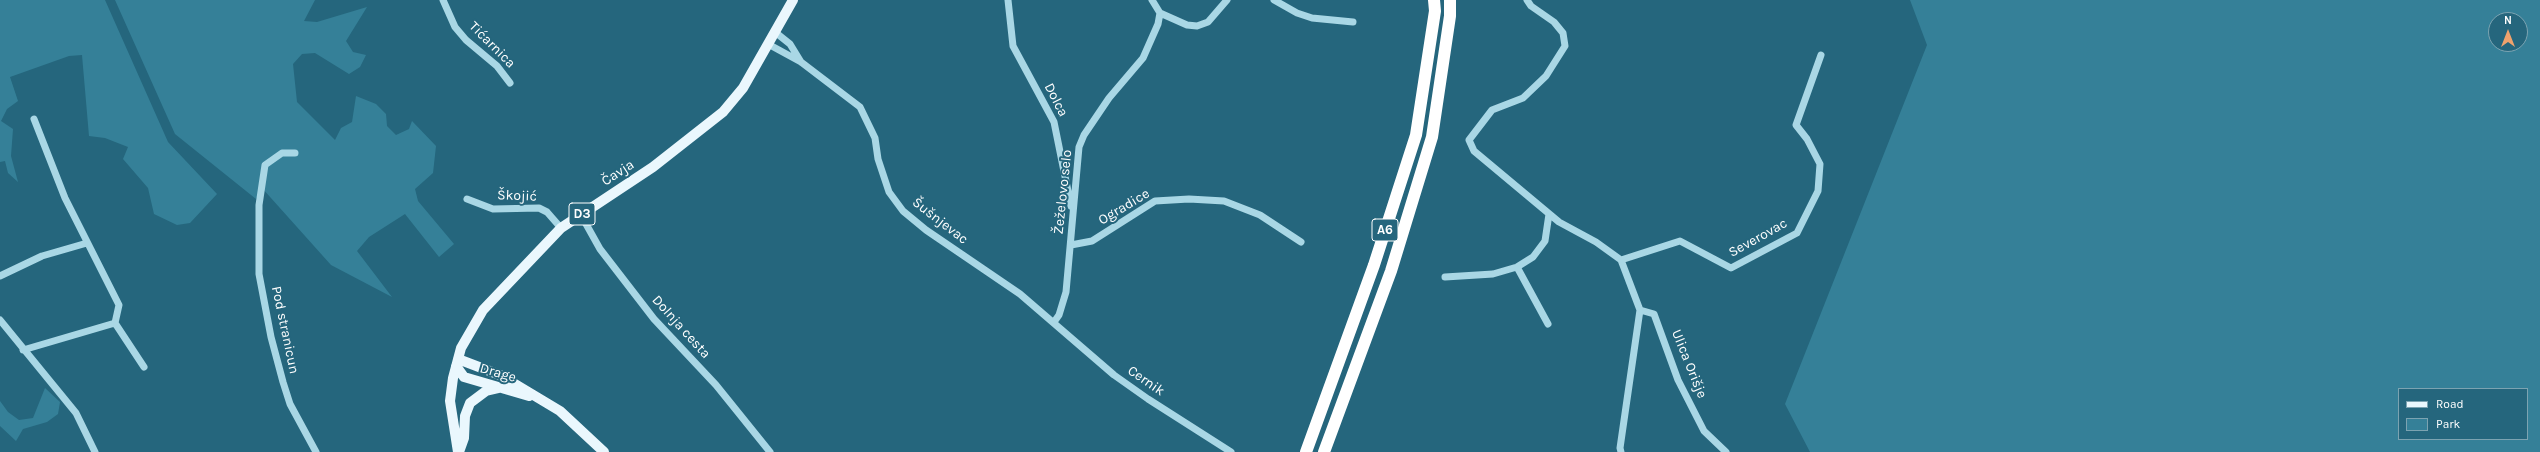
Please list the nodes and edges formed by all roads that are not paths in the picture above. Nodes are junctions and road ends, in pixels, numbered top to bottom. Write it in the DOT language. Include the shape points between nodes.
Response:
graph roads {
  1 [pos="443,0"];
  2 [pos="793,0"];
  3 [pos="1008,0"];
  4 [pos="1152,0"];
  5 [pos="1227,0"];
  6 [pos="1274,0"];
  7 [pos="1434,0"];
  8 [pos="1450,0"];
  9 [pos="1527,0"];
  10 [pos="1160,13"];
  11 [pos="1353,22"];
  12 [pos="775,32"];
  13 [pos="768,44"];
  14 [pos="1821,55"];
  15 [pos="801,62"];
  16 [pos="510,83"];
  17 [pos="34,119"];
  18 [pos="295,153"];
  19 [pos="467,199"];
  20 [pos="581,214"];
  21 [pos="1073,214"];
  22 [pos="1549,214"];
  23 [pos="561,228"];
  24 [pos="1301,242"];
  25 [pos="87,243"];
  26 [pos="1071,245"];
  27 [pos="1621,260"];
  28 [pos="1517,267"];
  29 [pos="0,276"];
  30 [pos="1445,277"];
  31 [pos="1640,310"];
  32 [pos="0,320"];
  33 [pos="1054,322"];
  34 [pos="115,324"];
  35 [pos="1548,324"];
  36 [pos="23,350"];
  37 [pos="457,362"];
  38 [pos="144,367"];
  39 [pos="501,388"];
  40 [pos="539,400"];
  41 [pos="1218,449"];
  42 [pos="95,452"];
  43 [pos="316,452"];
  44 [pos="459,452"];
  45 [pos="604,452"];
  46 [pos="770,452"];
  47 [pos="1231,452"];
  48 [pos="1306,452"];
  49 [pos="1324,452"];
  50 [pos="1621,452"];
  51 [pos="1726,452"];
  1 -- 16 [label="street, Tićarnica" via="455,26 466,40 497,66"];
  2 -- 12 [label="main road, Čavja / D3"];
  3 -- 21 [label="street, Dolca" via="1013,46 1054,122"];
  4 -- 10 [label="street"];
  5 -- 10 [label="street" via="1208,22 1197,26 1187,25"];
  6 -- 11 [label="street" via="1312,18"];
  7 -- 48 [label="highway, A6" via="1435,11 1416,135 1374,265"];
  8 -- 49 [label="highway, A6" via="1450,16 1432,136 1391,271"];
  9 -- 22 [label="street" via="1531,6 1554,22 1563,33 1565,46 1546,76 1523,98 1492,110 1469,140 1474,151"];
  10 -- 21 [label="street, Žeželovo selo" via="1158,24 1143,58 1109,98 1084,135 1077,162"];
  12 -- 13 [label="main road, Čavja / D3"];
  12 -- 15 [label="street, Šušnjevac" via="790,44"];
  13 -- 15 [label="street, Šušnjevac"];
  13 -- 20 [label="main road, Čavja / D3" via="743,88 723,112 653,167"];
  14 -- 27 [label="street, Severovac" via="1796,125 1807,139 1820,164 1818,191 1797,233 1731,268 1680,241"];
  15 -- 33 [label="street, Šušnjevac" via="860,107 875,138 878,159 889,192 903,211 926,230 1020,294"];
  17 -- 25 [label="street" via="65,198"];
  18 -- 43 [label="street, Pod stranicun" via="282,152 265,165 259,205 259,274 271,337 290,404"];
  19 -- 23 [label="street, Škojić" via="493,208 539,208 547,212"];
  20 -- 23 [label="main road, Čavja / D3"];
  20 -- 46 [label="street, Dolnja cesta" via="600,249 654,319 716,385"];
  21 -- 26 [label="street, Žeželovo selo"];
  22 -- 27 [label="street"];
  22 -- 28 [label="street" via="1545,241 1534,257"];
  23 -- 37 [label="main road, Čavja / D3" via="483,310 471,329"];
  24 -- 26 [label="street, Ogradice" via="1260,215 1224,201 1189,199 1155,201 1092,241"];
  25 -- 29 [label="street" via="42,256"];
  25 -- 34 [label="street" via="119,305"];
  26 -- 33 [label="street, Žeželovo selo" via="1063,304"];
  27 -- 31 [label="street"];
  28 -- 30 [label="street" via="1493,274"];
  28 -- 35 [label="street"];
  31 -- 50 [label="street"];
  31 -- 51 [label="street, Ulica Orišje" via="1654,314 1678,380 1704,431"];
  32 -- 36 [label="street"];
  33 -- 41 [label="street, Cernik" via="1114,374"];
  34 -- 36 [label="street"];
  34 -- 38 [label="street"];
  36 -- 42 [label="street" via="76,413"];
  37 -- 39 [label="main road, Drage" via="464,377"];
  37 -- 40 [label="main road, Drage" via="500,375"];
  37 -- 44 [label="main road, D3" via="450,401"];
  39 -- 40 [label="main road, Drage"];
  39 -- 44 [label="main road" via="486,391 470,402"];
  40 -- 45 [label="main road, Drage" via="560,412"];
  41 -- 47 [label="street, Cernik"];
}
